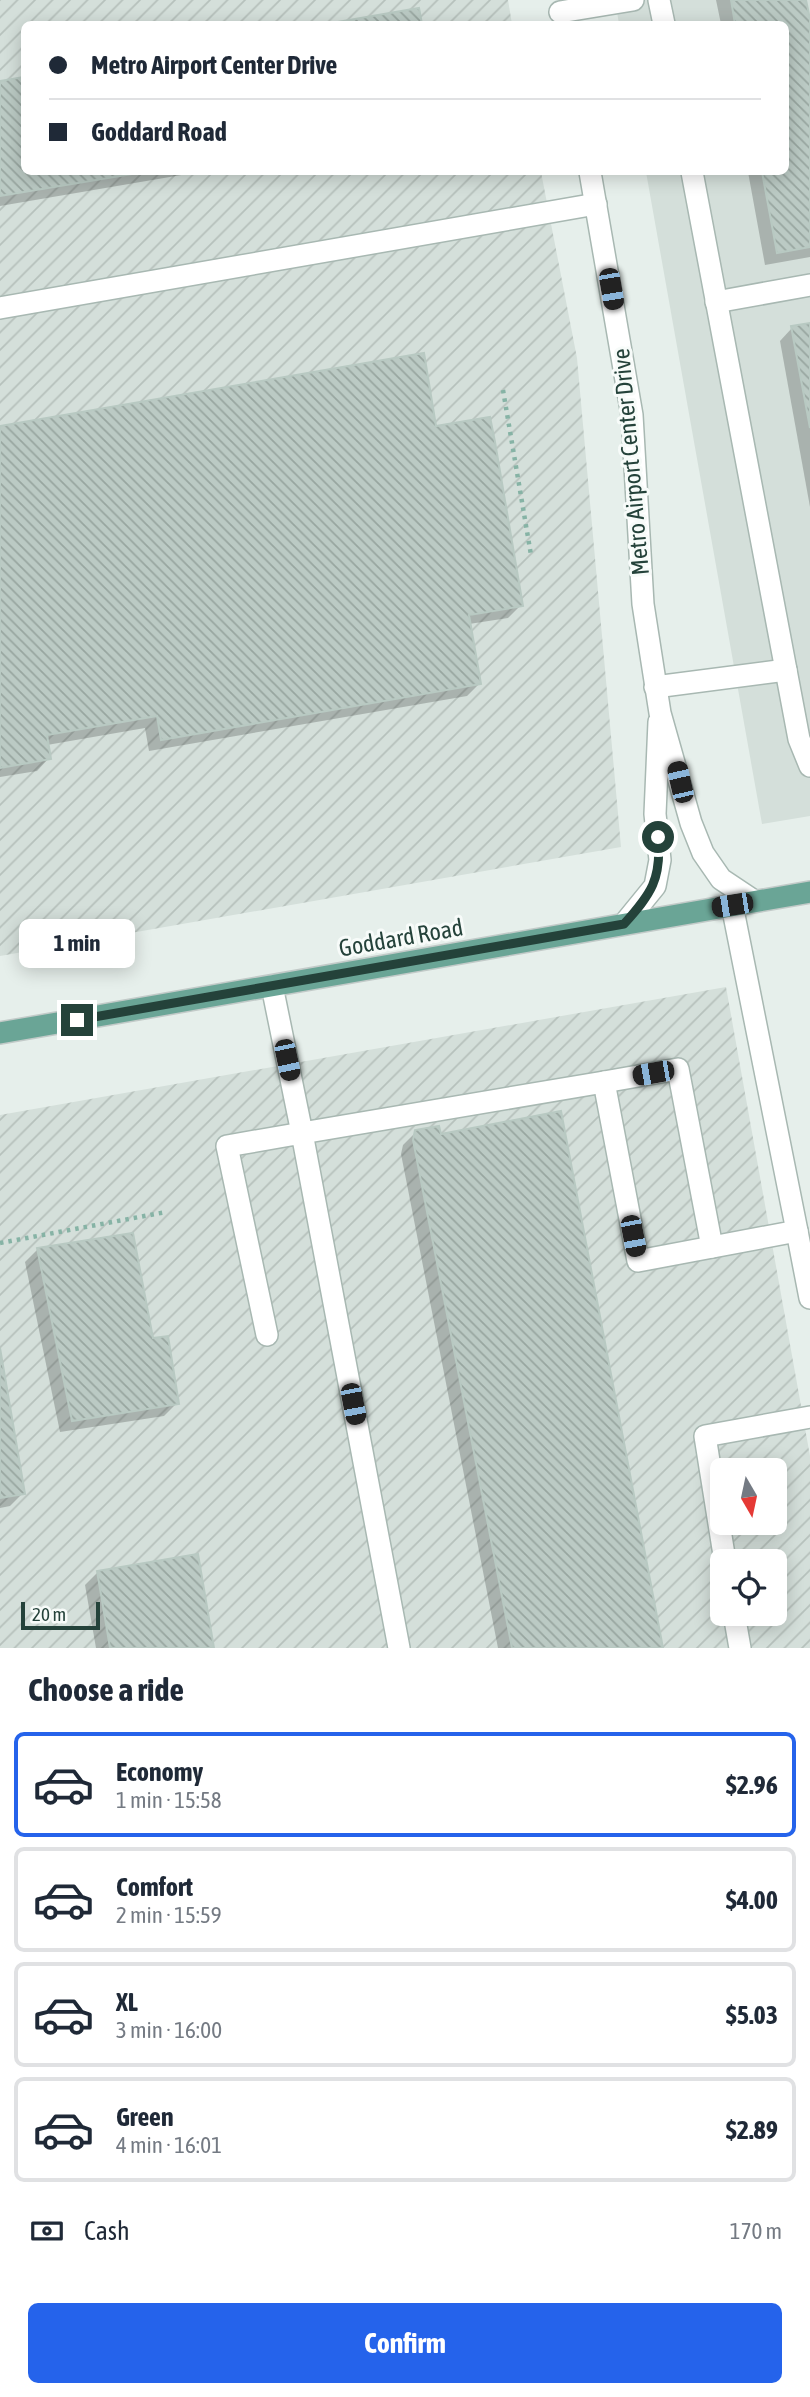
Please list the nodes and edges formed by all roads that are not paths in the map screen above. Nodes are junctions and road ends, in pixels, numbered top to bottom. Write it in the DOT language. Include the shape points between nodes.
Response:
graph roads {
  1 [pos="633,0"];
  2 [pos="659,0"];
  3 [pos="560,12"];
  4 [pos="663,21"];
  5 [pos="591,175"];
  6 [pos="693,175"];
  7 [pos="596,204"];
  8 [pos="810,285"];
  9 [pos="716,302"];
  10 [pos="0,308"];
  11 [pos="786,670"];
  12 [pos="655,687"];
  13 [pos="660,713"];
  14 [pos="810,766"];
  15 [pos="810,892"];
  16 [pos="754,901"];
  17 [pos="732,905"];
  18 [pos="624,924"];
  19 [pos="272,986"];
  20 [pos="0,1033"];
  21 [pos="604,1082"];
  22 [pos="302,1133"];
  23 [pos="797,1231"];
  24 [pos="712,1247"];
  25 [pos="810,1298"];
  26 [pos="267,1335"];
  27 [pos="810,1417"];
  28 [pos="723,1549"];
  29 [pos="736,1626"];
  30 [pos="399,1648"];
  31 [pos="740,1648"];
  1 -- 3 [label="street"];
  2 -- 4 [label="street"];
  5 -- 7 [label="street, Metro Airport Center Drive"];
  6 -- 9 [label="street"];
  7 -- 10 [label="street"];
  7 -- 12 [label="street, Metro Airport Center Drive" via="632,415 643,604"];
  8 -- 9 [label="street"];
  9 -- 11 [label="street"];
  11 -- 12 [label="street"];
  11 -- 14 [label="street" via="799,739"];
  12 -- 13 [label="street, Metro Airport Center Drive"];
  13 -- 16 [label="street, Metro Airport Center Drive" via="703,853 721,878"];
  13 -- 18 [label="street, Metro Airport Center Drive" via="655,814 660,860 655,886"];
  15 -- 16 [label="main road, Goddard Road"];
  16 -- 17 [label="main road, Goddard Road"];
  17 -- 18 [label="main road, Goddard Road"];
  17 -- 23 [label="street"];
  18 -- 19 [label="main road, Goddard Road"];
  19 -- 20 [label="main road, Goddard Road"];
  19 -- 22 [label="street"];
  21 -- 22 [label="street"];
  21 -- 24 [label="street" via="678,1069"];
  21 -- 24 [label="street" via="638,1261"];
  22 -- 26 [label="street" via="228,1146"];
  22 -- 30 [label="street"];
  23 -- 24 [label="street"];
  23 -- 25 [label="street"];
  27 -- 28 [label="street" via="705,1436"];
  29 -- 31 [label="street"];
}
